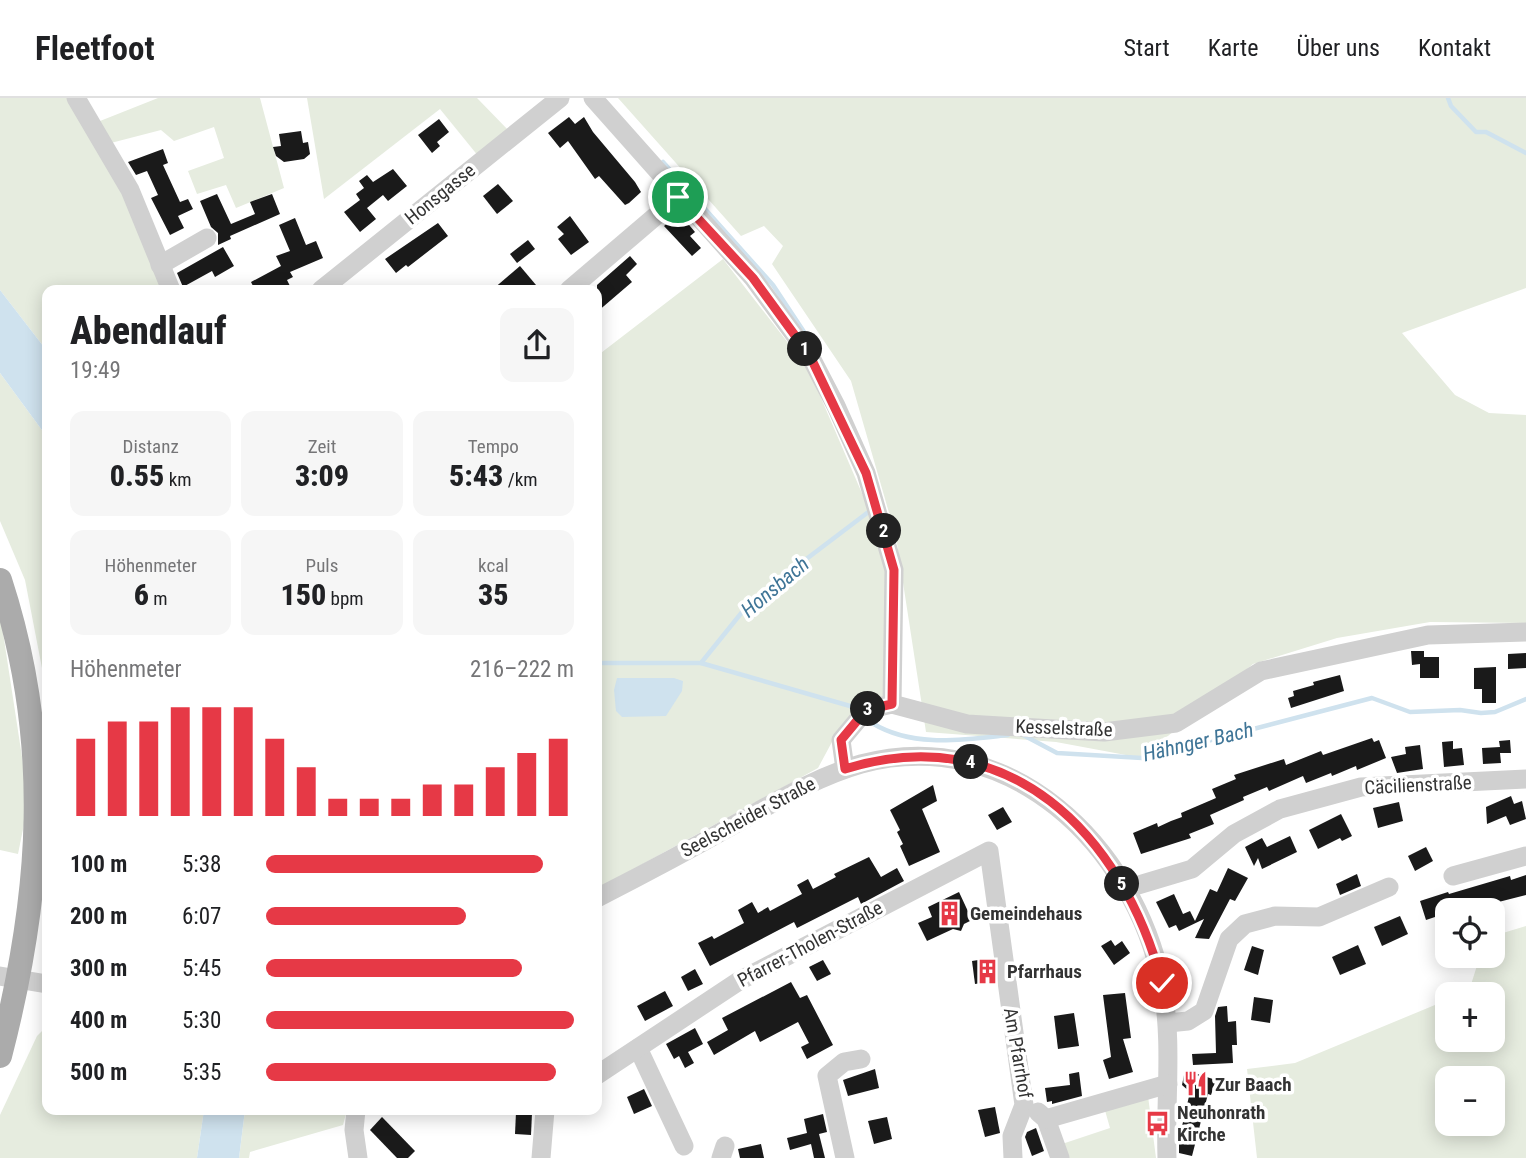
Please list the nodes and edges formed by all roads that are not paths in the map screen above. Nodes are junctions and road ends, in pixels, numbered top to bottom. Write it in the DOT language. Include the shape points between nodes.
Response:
graph roads {
  1 [pos="76,98"];
  2 [pos="560,98"];
  3 [pos="593,98"];
  4 [pos="678,197"];
  5 [pos="206,238"];
  6 [pos="160,265"];
  7 [pos="169,285"];
  8 [pos="327,285"];
  9 [pos="575,285"];
  10 [pos="0,580"];
  11 [pos="1526,632"];
  12 [pos="892,704"];
  13 [pos="845,769"];
  14 [pos="1526,779"];
  15 [pos="989,851"];
  16 [pos="1526,856"];
  17 [pos="1453,876"];
  18 [pos="1389,887"];
  19 [pos="1125,889"];
  20 [pos="602,895"];
  21 [pos="10,978"];
  22 [pos="42,983"];
  23 [pos="1168,1023"];
  24 [pos="638,1048"];
  25 [pos="0,1056"];
  26 [pos="861,1059"];
  27 [pos="602,1072"];
  28 [pos="1168,1084"];
  29 [pos="1024,1105"];
  30 [pos="356,1115"];
  31 [pos="545,1115"];
  32 [pos="1046,1119"];
  33 [pos="684,1146"];
  34 [pos="358,1158"];
  35 [pos="541,1158"];
  36 [pos="845,1158"];
  37 [pos="1013,1158"];
  38 [pos="1060,1158"];
  39 [pos="1167,1158"];
  1 -- 6 [label="street" via="130,190"];
  2 -- 8 [label="street, Honsgasse"];
  3 -- 4 [label="street"];
  4 -- 9 [label="street"];
  4 -- 12 [label="street" via="753,278 810,356 866,473 894,570"];
  5 -- 6 [label="street"];
  6 -- 7 [label="street"];
  10 -- 21 [label="main road" via="22,664 33,732 37,806 34,882"];
  11 -- 12 [label="street, Kesselstraße" via="1428,635 1261,671 1176,723 1104,732 967,724"];
  12 -- 13 [label="street" via="866,710 841,740"];
  13 -- 19 [label="street, Seelscheider Straße" via="925,756 964,760 1006,776 1035,790 1069,817 1091,839"];
  13 -- 20 [label="street, Seelscheider Straße"];
  14 -- 19 [label="street, Cäcilienstraße" via="1361,787 1280,809 1234,834 1192,869"];
  15 -- 24 [label="street, Pfarrer-Tholen-Straße" via="739,981"];
  15 -- 29 [label="street, Am Pfarrhof"];
  16 -- 17 [label="street"];
  18 -- 23 [label="street" via="1319,917 1275,916 1245,924 1229,939 1204,1011 1188,1021"];
  19 -- 23 [label="street, Seelscheider Straße" via="1156,960"];
  21 -- 22 [label="street"];
  21 -- 25 [label="main road"];
  23 -- 28 [label="street, Seelscheider Straße"];
  24 -- 27 [label="street, Pfarrer-Tholen-Straße"];
  24 -- 33 [label="street"];
  26 -- 36 [label="street" via="844,1062 827,1076"];
  28 -- 32 [label="street, Am Pfarrhof"];
  28 -- 39 [label="street, Seelscheider Straße"];
  29 -- 32 [label="street, Am Pfarrhof"];
  29 -- 37 [label="street" via="1012,1136"];
  30 -- 34 [label="street"];
  31 -- 35 [label="street"];
  32 -- 38 [label="street, Am Pfarrhof"];
}
